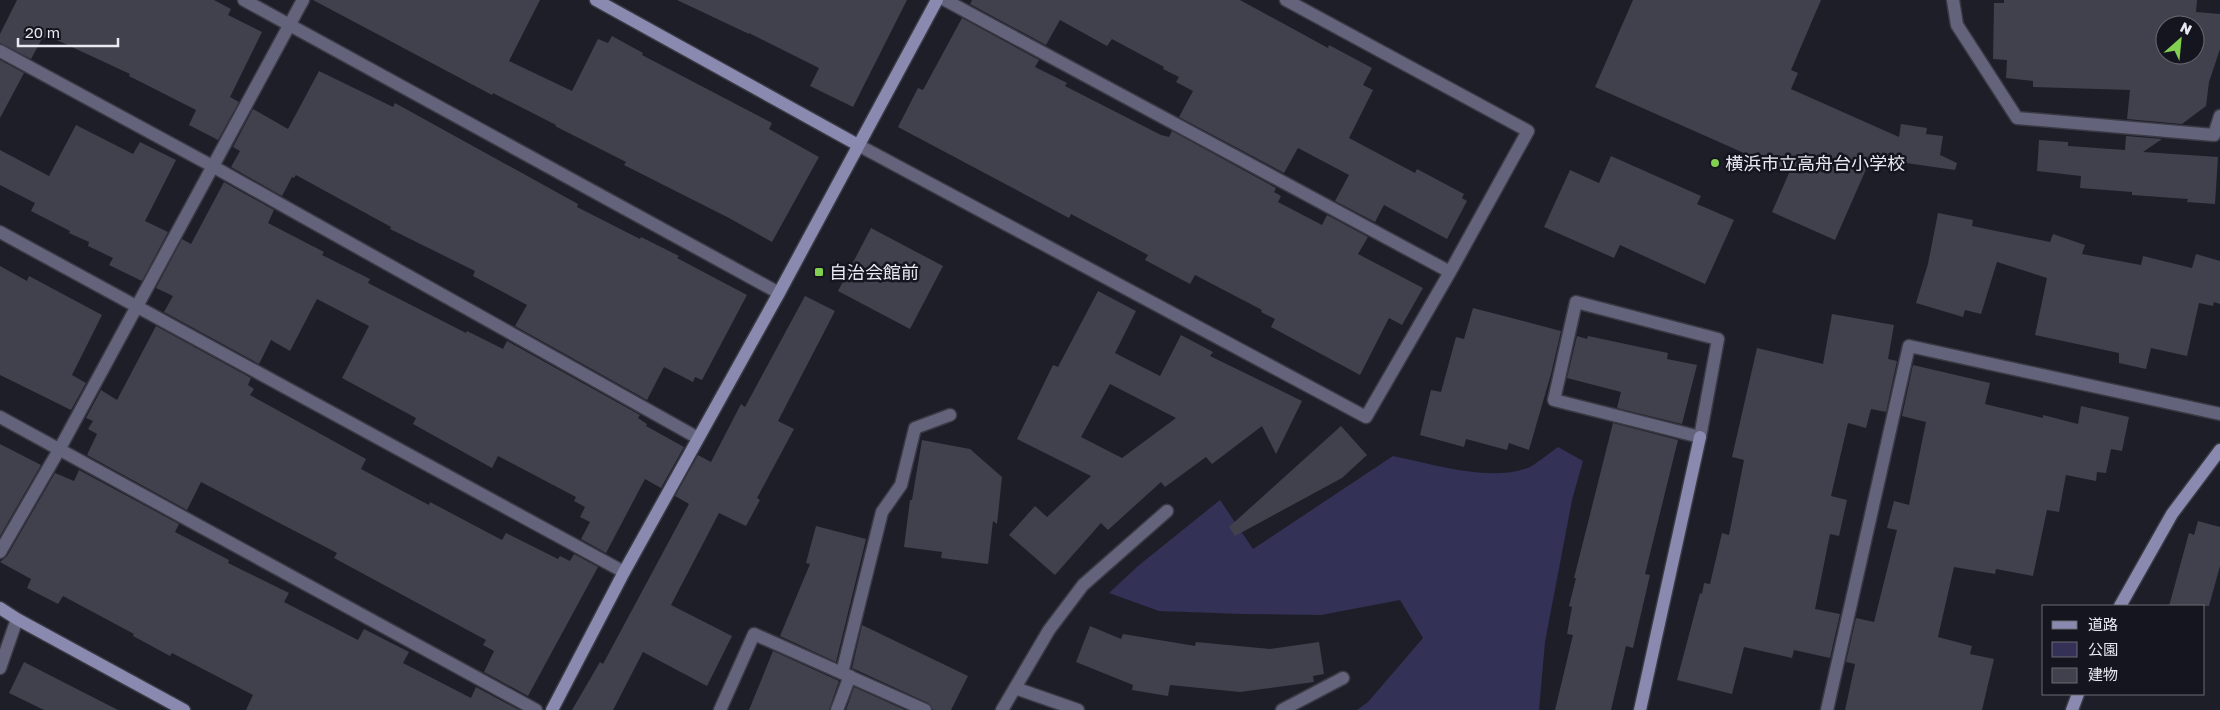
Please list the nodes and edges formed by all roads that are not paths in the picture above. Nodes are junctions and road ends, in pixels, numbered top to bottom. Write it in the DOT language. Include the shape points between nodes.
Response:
graph roads {
  1 [pos="244,0"];
  2 [pos="303,0"];
  3 [pos="596,0"];
  4 [pos="937,0"];
  5 [pos="944,0"];
  6 [pos="1286,0"];
  7 [pos="1952,0"];
  8 [pos="288,24"];
  9 [pos="0,51"];
  10 [pos="2220,116"];
  11 [pos="858,145"];
  12 [pos="214,167"];
  13 [pos="0,232"];
  14 [pos="1450,272"];
  15 [pos="780,293"];
  16 [pos="136,306"];
  17 [pos="2220,414"];
  18 [pos="950,415"];
  19 [pos="0,417"];
  20 [pos="1700,437"];
  21 [pos="698,438"];
  22 [pos="59,450"];
  23 [pos="2220,450"];
  24 [pos="1167,511"];
  25 [pos="0,552"];
  26 [pos="624,572"];
  27 [pos="2121,605"];
  28 [pos="0,608"];
  29 [pos="17,619"];
  30 [pos="0,668"];
  31 [pos="846,674"];
  32 [pos="1343,678"];
  33 [pos="1015,688"];
  34 [pos="2078,695"];
  35 [pos="184,710"];
  36 [pos="536,710"];
  37 [pos="552,710"];
  38 [pos="720,710"];
  39 [pos="837,710"];
  40 [pos="925,710"];
  41 [pos="1002,710"];
  42 [pos="1078,710"];
  43 [pos="1282,710"];
  44 [pos="1640,710"];
  45 [pos="1827,710"];
  46 [pos="2072,710"];
  1 -- 8 [label="street"];
  2 -- 8 [label="street"];
  3 -- 11 [label="street"];
  4 -- 11 [label="street"];
  5 -- 14 [label="street"];
  6 -- 14 [label="street" via="1528,131"];
  7 -- 10 [label="street" via="1957,25 2017,118 2214,135"];
  8 -- 12 [label="street"];
  8 -- 15 [label="street"];
  9 -- 12 [label="street"];
  11 -- 14 [label="street" via="1366,416"];
  11 -- 15 [label="street"];
  12 -- 16 [label="street"];
  12 -- 21 [label="street"];
  13 -- 16 [label="street"];
  15 -- 21 [label="street"];
  16 -- 22 [label="street"];
  16 -- 26 [label="street"];
  17 -- 45 [label="street" via="1909,346"];
  18 -- 31 [label="street" via="915,428 901,485 882,512"];
  19 -- 22 [label="street"];
  20 -- 20 [label="street" via="1554,400 1576,302 1718,339"];
  20 -- 44 [label="street"];
  21 -- 26 [label="street"];
  22 -- 25 [label="street"];
  22 -- 36 [label="street"];
  23 -- 27 [label="street" via="2172,514"];
  24 -- 33 [label="street" via="1083,585 1049,630"];
  26 -- 37 [label="street"];
  28 -- 29 [label="street"];
  29 -- 30 [label="street"];
  29 -- 35 [label="street"];
  31 -- 38 [label="street" via="754,634"];
  31 -- 39 [label="street"];
  31 -- 40 [label="street"];
  32 -- 43 [label="street"];
  33 -- 41 [label="street"];
  33 -- 42 [label="street"];
  34 -- 46 [label="street"];
}
